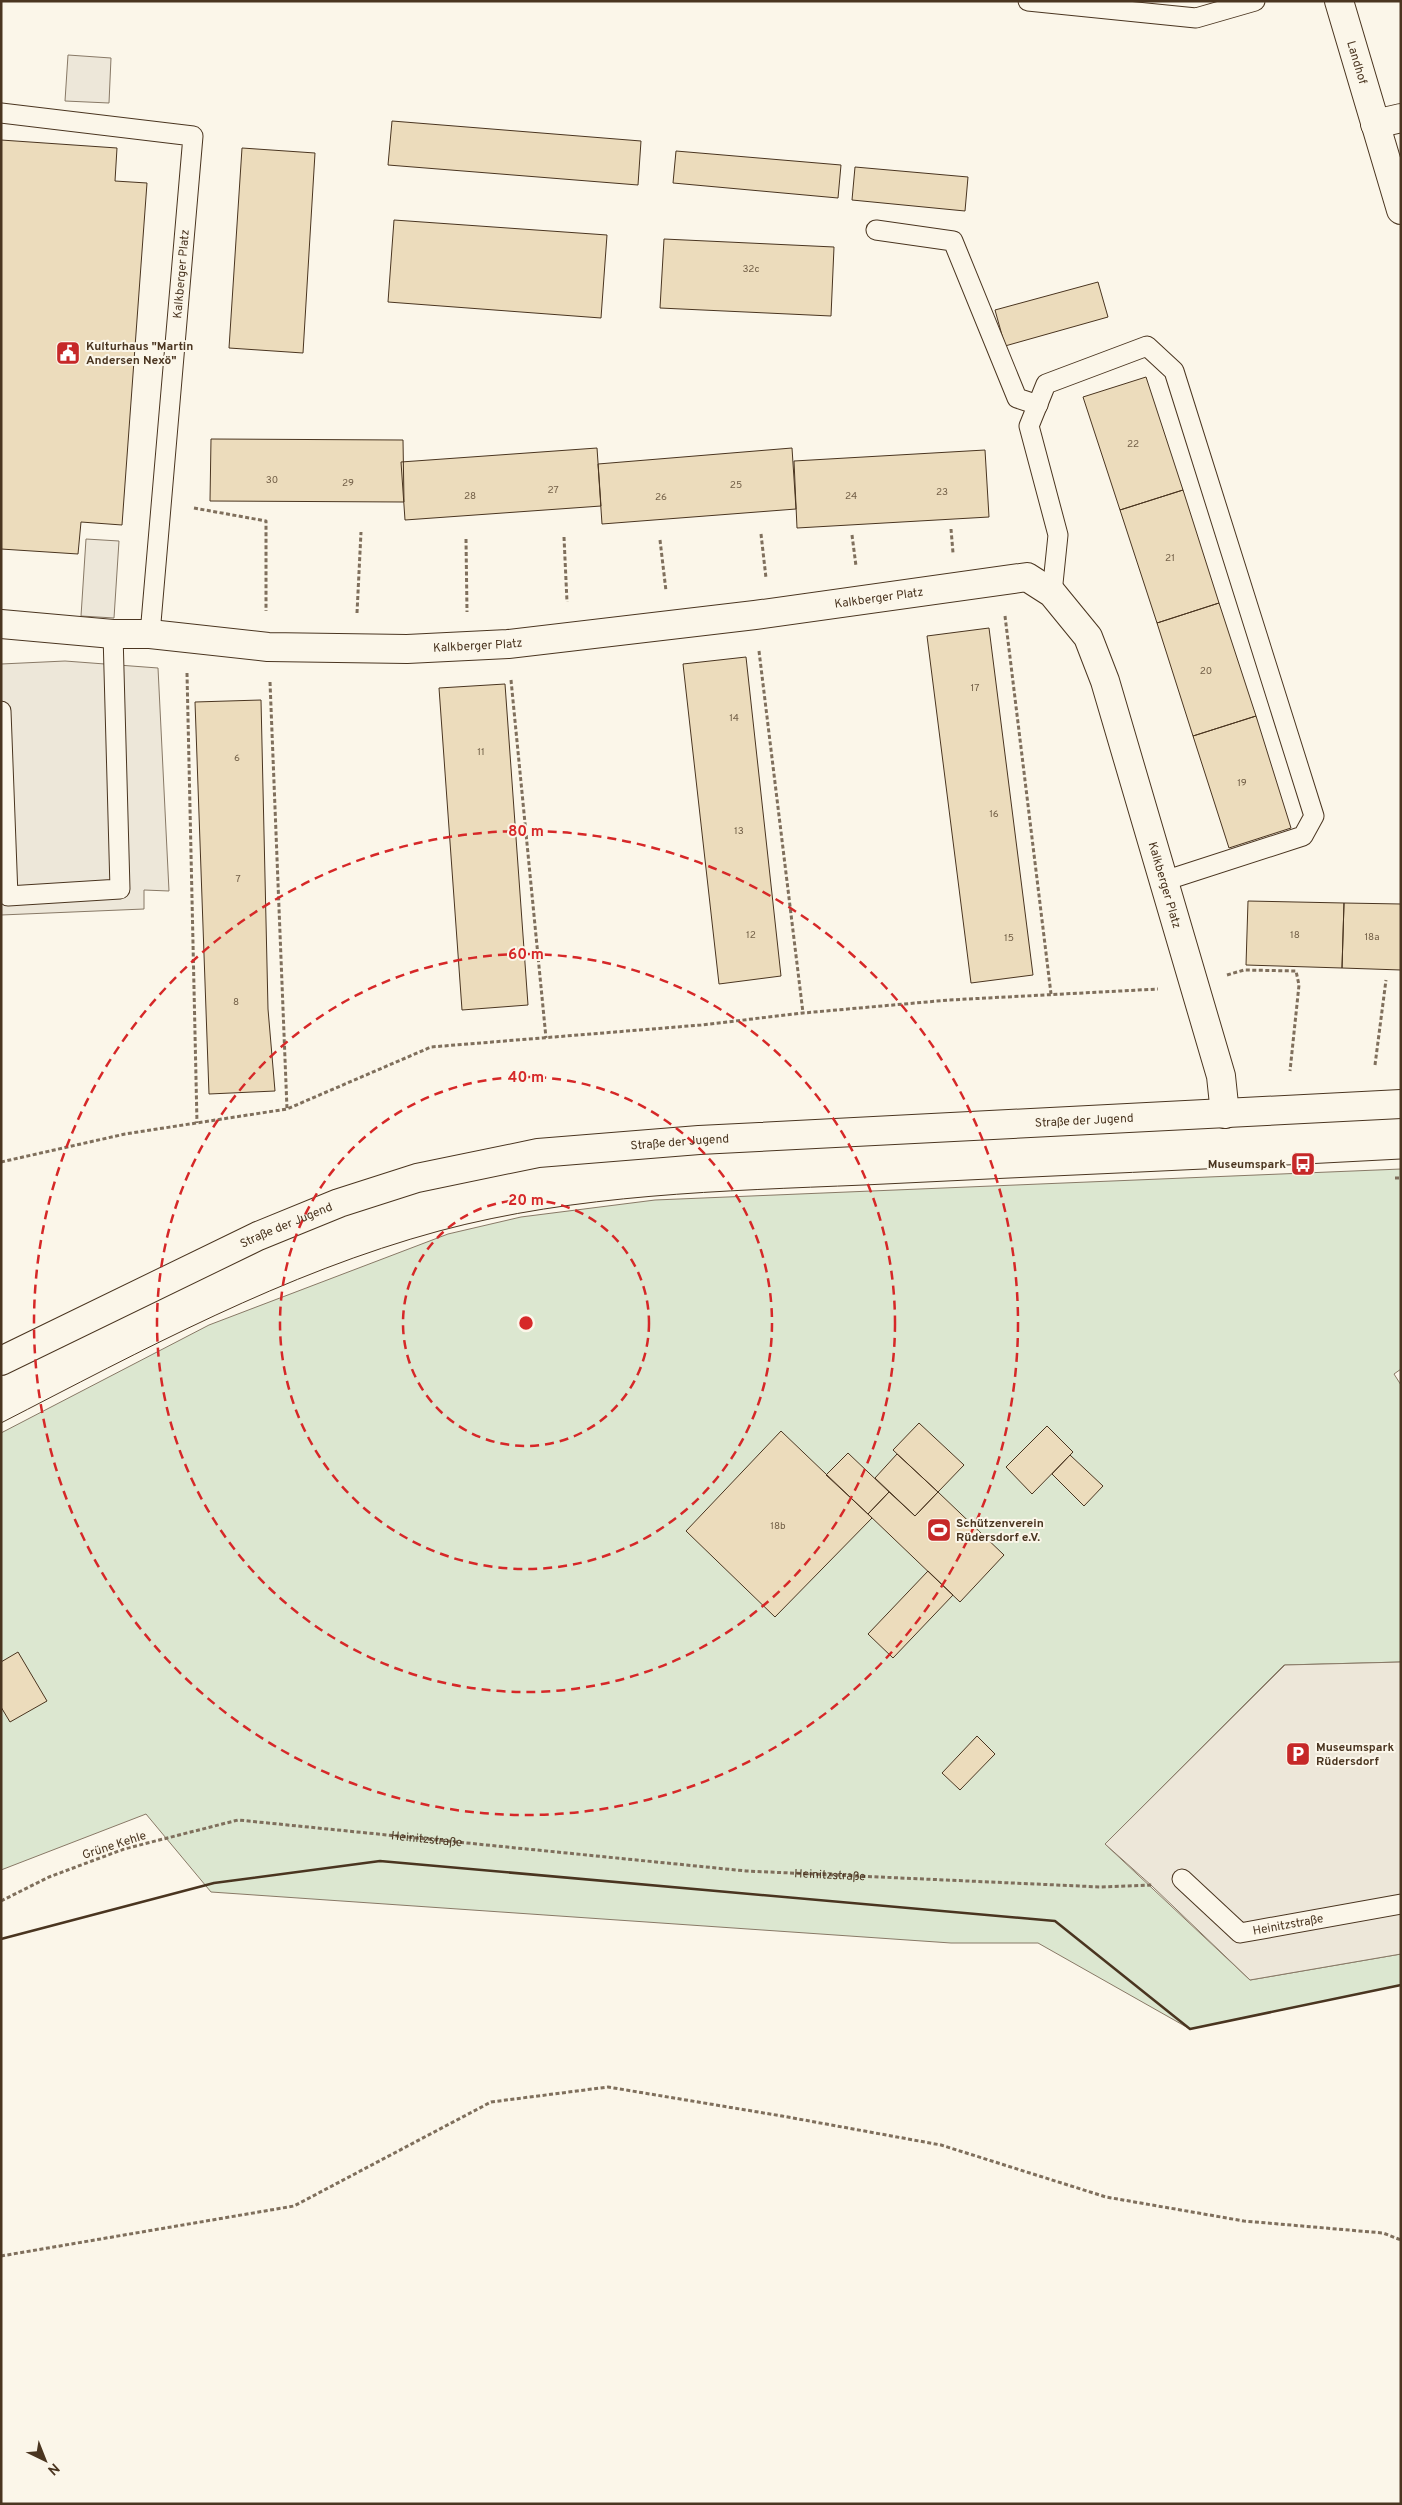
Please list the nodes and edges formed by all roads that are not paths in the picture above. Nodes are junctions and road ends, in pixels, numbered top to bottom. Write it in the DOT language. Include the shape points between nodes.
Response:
graph roads {
  1 [pos="1028,1"];
  2 [pos="1255,1"];
  3 [pos="1339,1"];
  4 [pos="1,112"];
  5 [pos="1388,121"];
  6 [pos="1401,210"];
  7 [pos="876,230"];
  8 [pos="1038,405"];
  9 [pos="1052,593"];
  10 [pos="1,624"];
  11 [pos="113,634"];
  12 [pos="150,634"];
  13 [pos="1,711"];
  14 [pos="1164,880"];
  15 [pos="1401,1104"];
  16 [pos="1225,1114"];
  17 [pos="1,1361"];
  18 [pos="1182,1879"];
  19 [pos="1401,1904"];
  1 -- 2 [label="lane" via="1196,18"];
  3 -- 5 [label="street, Landhof"];
  4 -- 12 [label="lane, Kalkberger Platz" via="193,136"];
  5 -- 6 [label="street, Landhof"];
  7 -- 8 [label="lane" via="952,241 1017,398"];
  8 -- 9 [label="lane" via="1029,426 1058,535"];
  8 -- 14 [label="lane" via="1046,384 1147,346 1174,371 1314,816 1303,836"];
  9 -- 12 [label="street, Kalkberger Platz" via="1027,577 754,615 508,644 407,649 268,646"];
  9 -- 14 [label="street, Kalkberger Platz" via="1088,637 1105,681"];
  10 -- 11 [label="street, Kalkberger Platz"];
  11 -- 12 [label="street, Kalkberger Platz"];
  11 -- 13 [label="lane" via="120,889 8,896"];
  14 -- 16 [label="street, Kalkberger Platz" via="1221,1076"];
  15 -- 16 [label="street, Straße der Jugend"];
  16 -- 17 [label="street, Straße der Jugend" via="699,1140 538,1153 417,1178 339,1203 258,1236"];
  18 -- 19 [label="lane, Heinitzstraße" via="1240,1933"];
}
